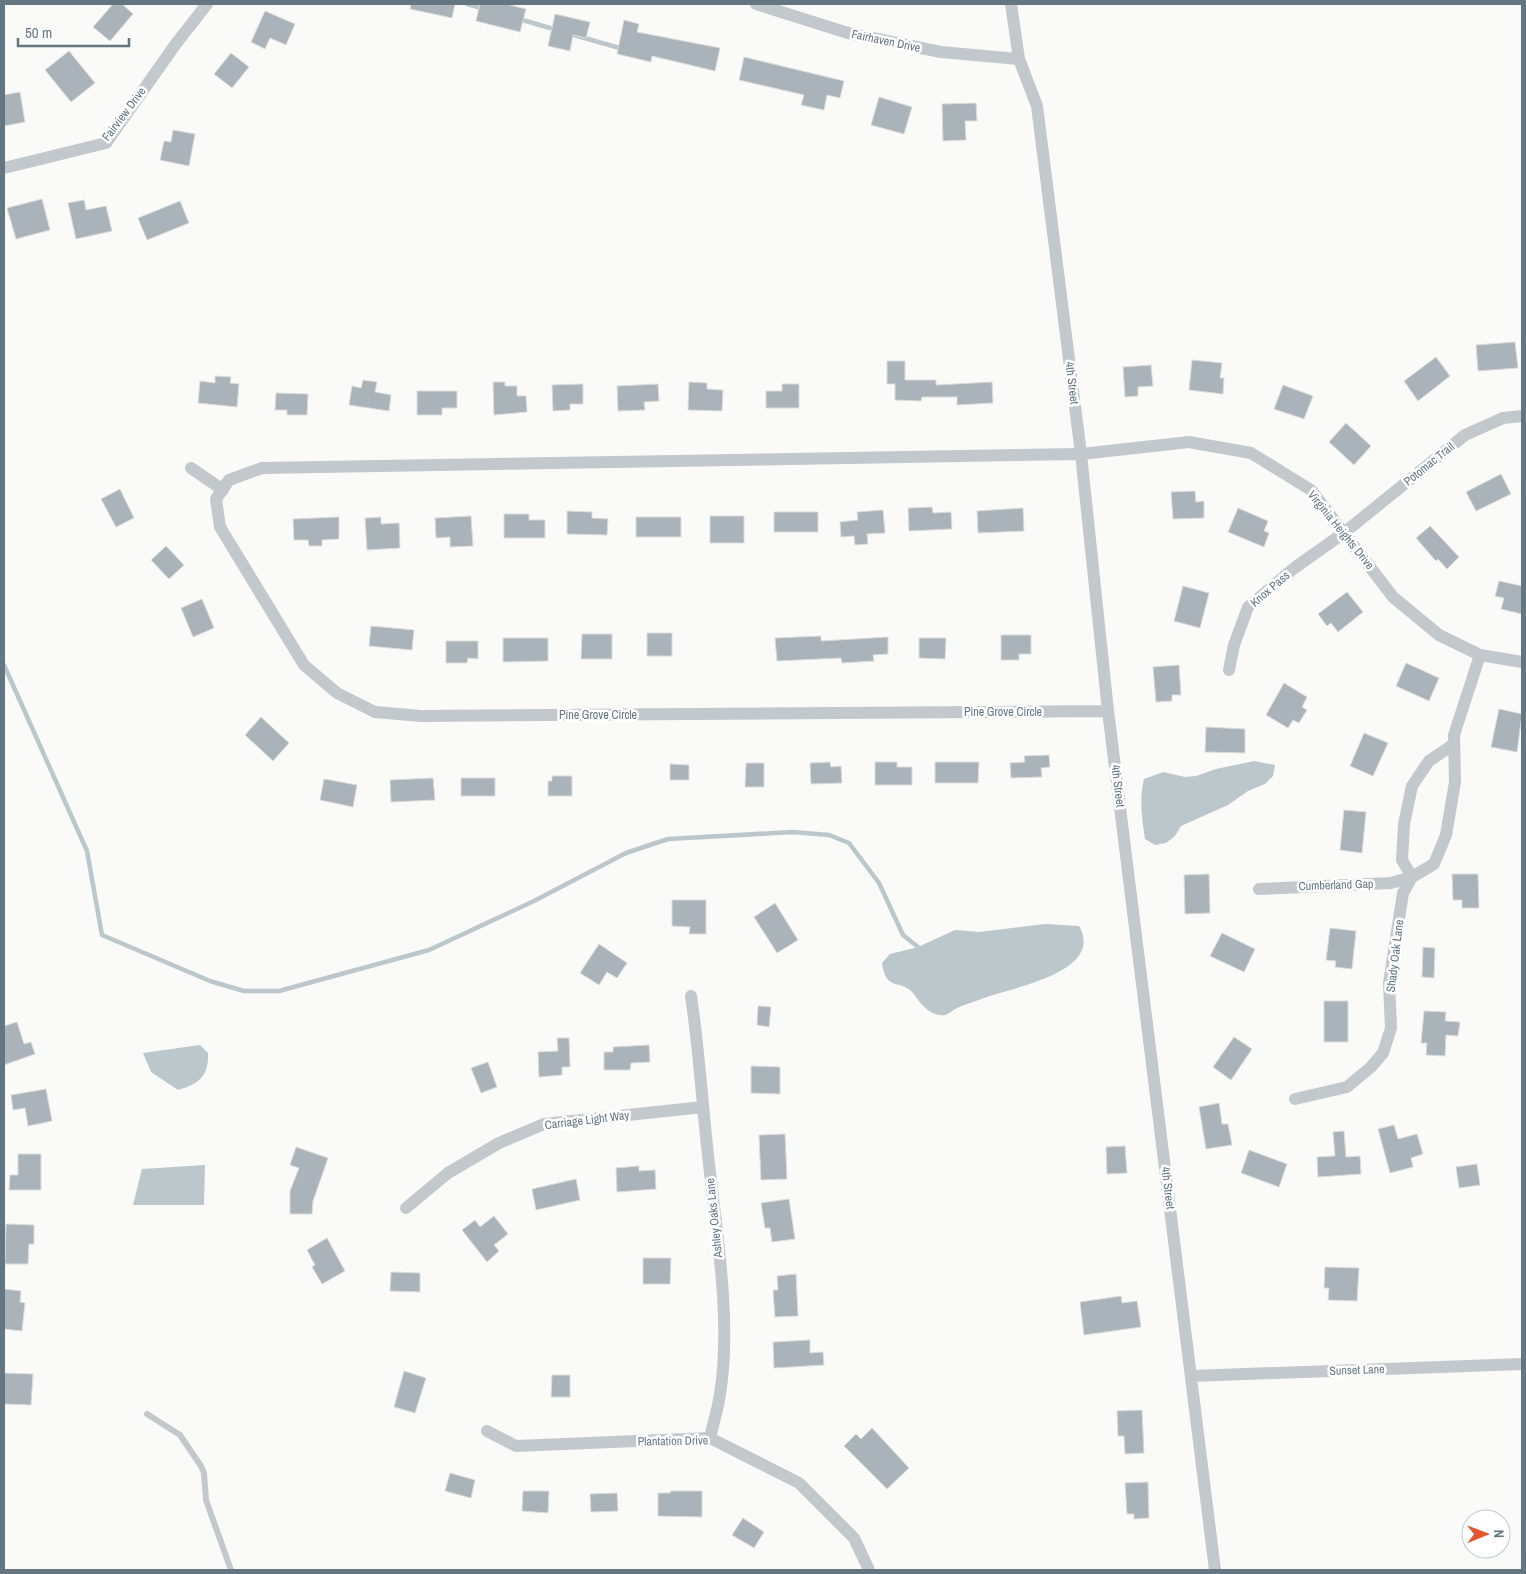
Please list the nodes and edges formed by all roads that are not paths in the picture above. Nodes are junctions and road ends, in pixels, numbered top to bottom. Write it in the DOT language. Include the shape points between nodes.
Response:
graph roads {
  1 [pos="208,4"];
  2 [pos="756,4"];
  3 [pos="1011,4"];
  4 [pos="1019,59"];
  5 [pos="4,168"];
  6 [pos="1522,416"];
  7 [pos="1081,454"];
  8 [pos="191,468"];
  9 [pos="223,490"];
  10 [pos="1345,532"];
  11 [pos="1480,655"];
  12 [pos="1522,662"];
  13 [pos="1229,670"];
  14 [pos="1108,711"];
  15 [pos="1454,744"];
  16 [pos="1412,877"];
  17 [pos="1260,889"];
  18 [pos="691,996"];
  19 [pos="1295,1099"];
  20 [pos="703,1108"];
  21 [pos="406,1208"];
  22 [pos="1522,1364"];
  23 [pos="1191,1376"];
  24 [pos="147,1414"];
  25 [pos="487,1431"];
  26 [pos="710,1438"];
  27 [pos="231,1570"];
  28 [pos="870,1570"];
  29 [pos="1215,1570"];
  1 -- 5 [label="street, Fairview Drive" via="106,143"];
  2 -- 4 [label="street, Fairhaven Drive" via="848,33 941,52"];
  3 -- 4 [label="street, 4th Street"];
  4 -- 7 [label="street, 4th Street" via="1037,106"];
  6 -- 10 [label="street, Potomac Trail" via="1503,418 1465,435"];
  7 -- 9 [label="street" via="262,468 229,480"];
  7 -- 10 [label="street, Virginia Heights Drive" via="1189,442 1251,454 1311,490"];
  7 -- 14 [label="street, 4th Street"];
  8 -- 9 [label="street"];
  9 -- 14 [label="street, Pine Grove Circle" via="216,499 220,527 304,665 337,693 375,712 421,716"];
  10 -- 11 [label="street, Virginia Heights Drive" via="1393,597 1439,635"];
  10 -- 13 [label="street, Knox Pass" via="1293,568 1248,607"];
  11 -- 12 [label="street, Virginia Heights Drive"];
  11 -- 15 [label="street" via="1454,735"];
  14 -- 23 [label="street, 4th Street"];
  15 -- 16 [label="street" via="1455,782 1446,835 1434,864"];
  15 -- 16 [label="street" via="1429,761 1412,786 1404,824 1402,860"];
  16 -- 17 [label="street, Cumberland Gap" via="1391,883"];
  16 -- 19 [label="street, Shady Oak Lane" via="1403,893 1389,984 1391,1028 1383,1053 1371,1068 1347,1087"];
  18 -- 20 [label="street, Ashley Oaks Lane" via="700,1052"];
  20 -- 21 [label="street, Carriage Light Way" via="544,1124 499,1143 448,1172"];
  20 -- 26 [label="street, Ashley Oaks Lane" via="722,1290 720,1393"];
  22 -- 23 [label="street, Sunset Lane"];
  23 -- 29 [label="street, 4th Street"];
  24 -- 27 [label="lane" via="180,1435 201,1466 206,1500"];
  25 -- 26 [label="street, Plantation Drive" via="516,1446"];
  26 -- 28 [label="street, Plantation Drive" via="799,1483 854,1538"];
}
